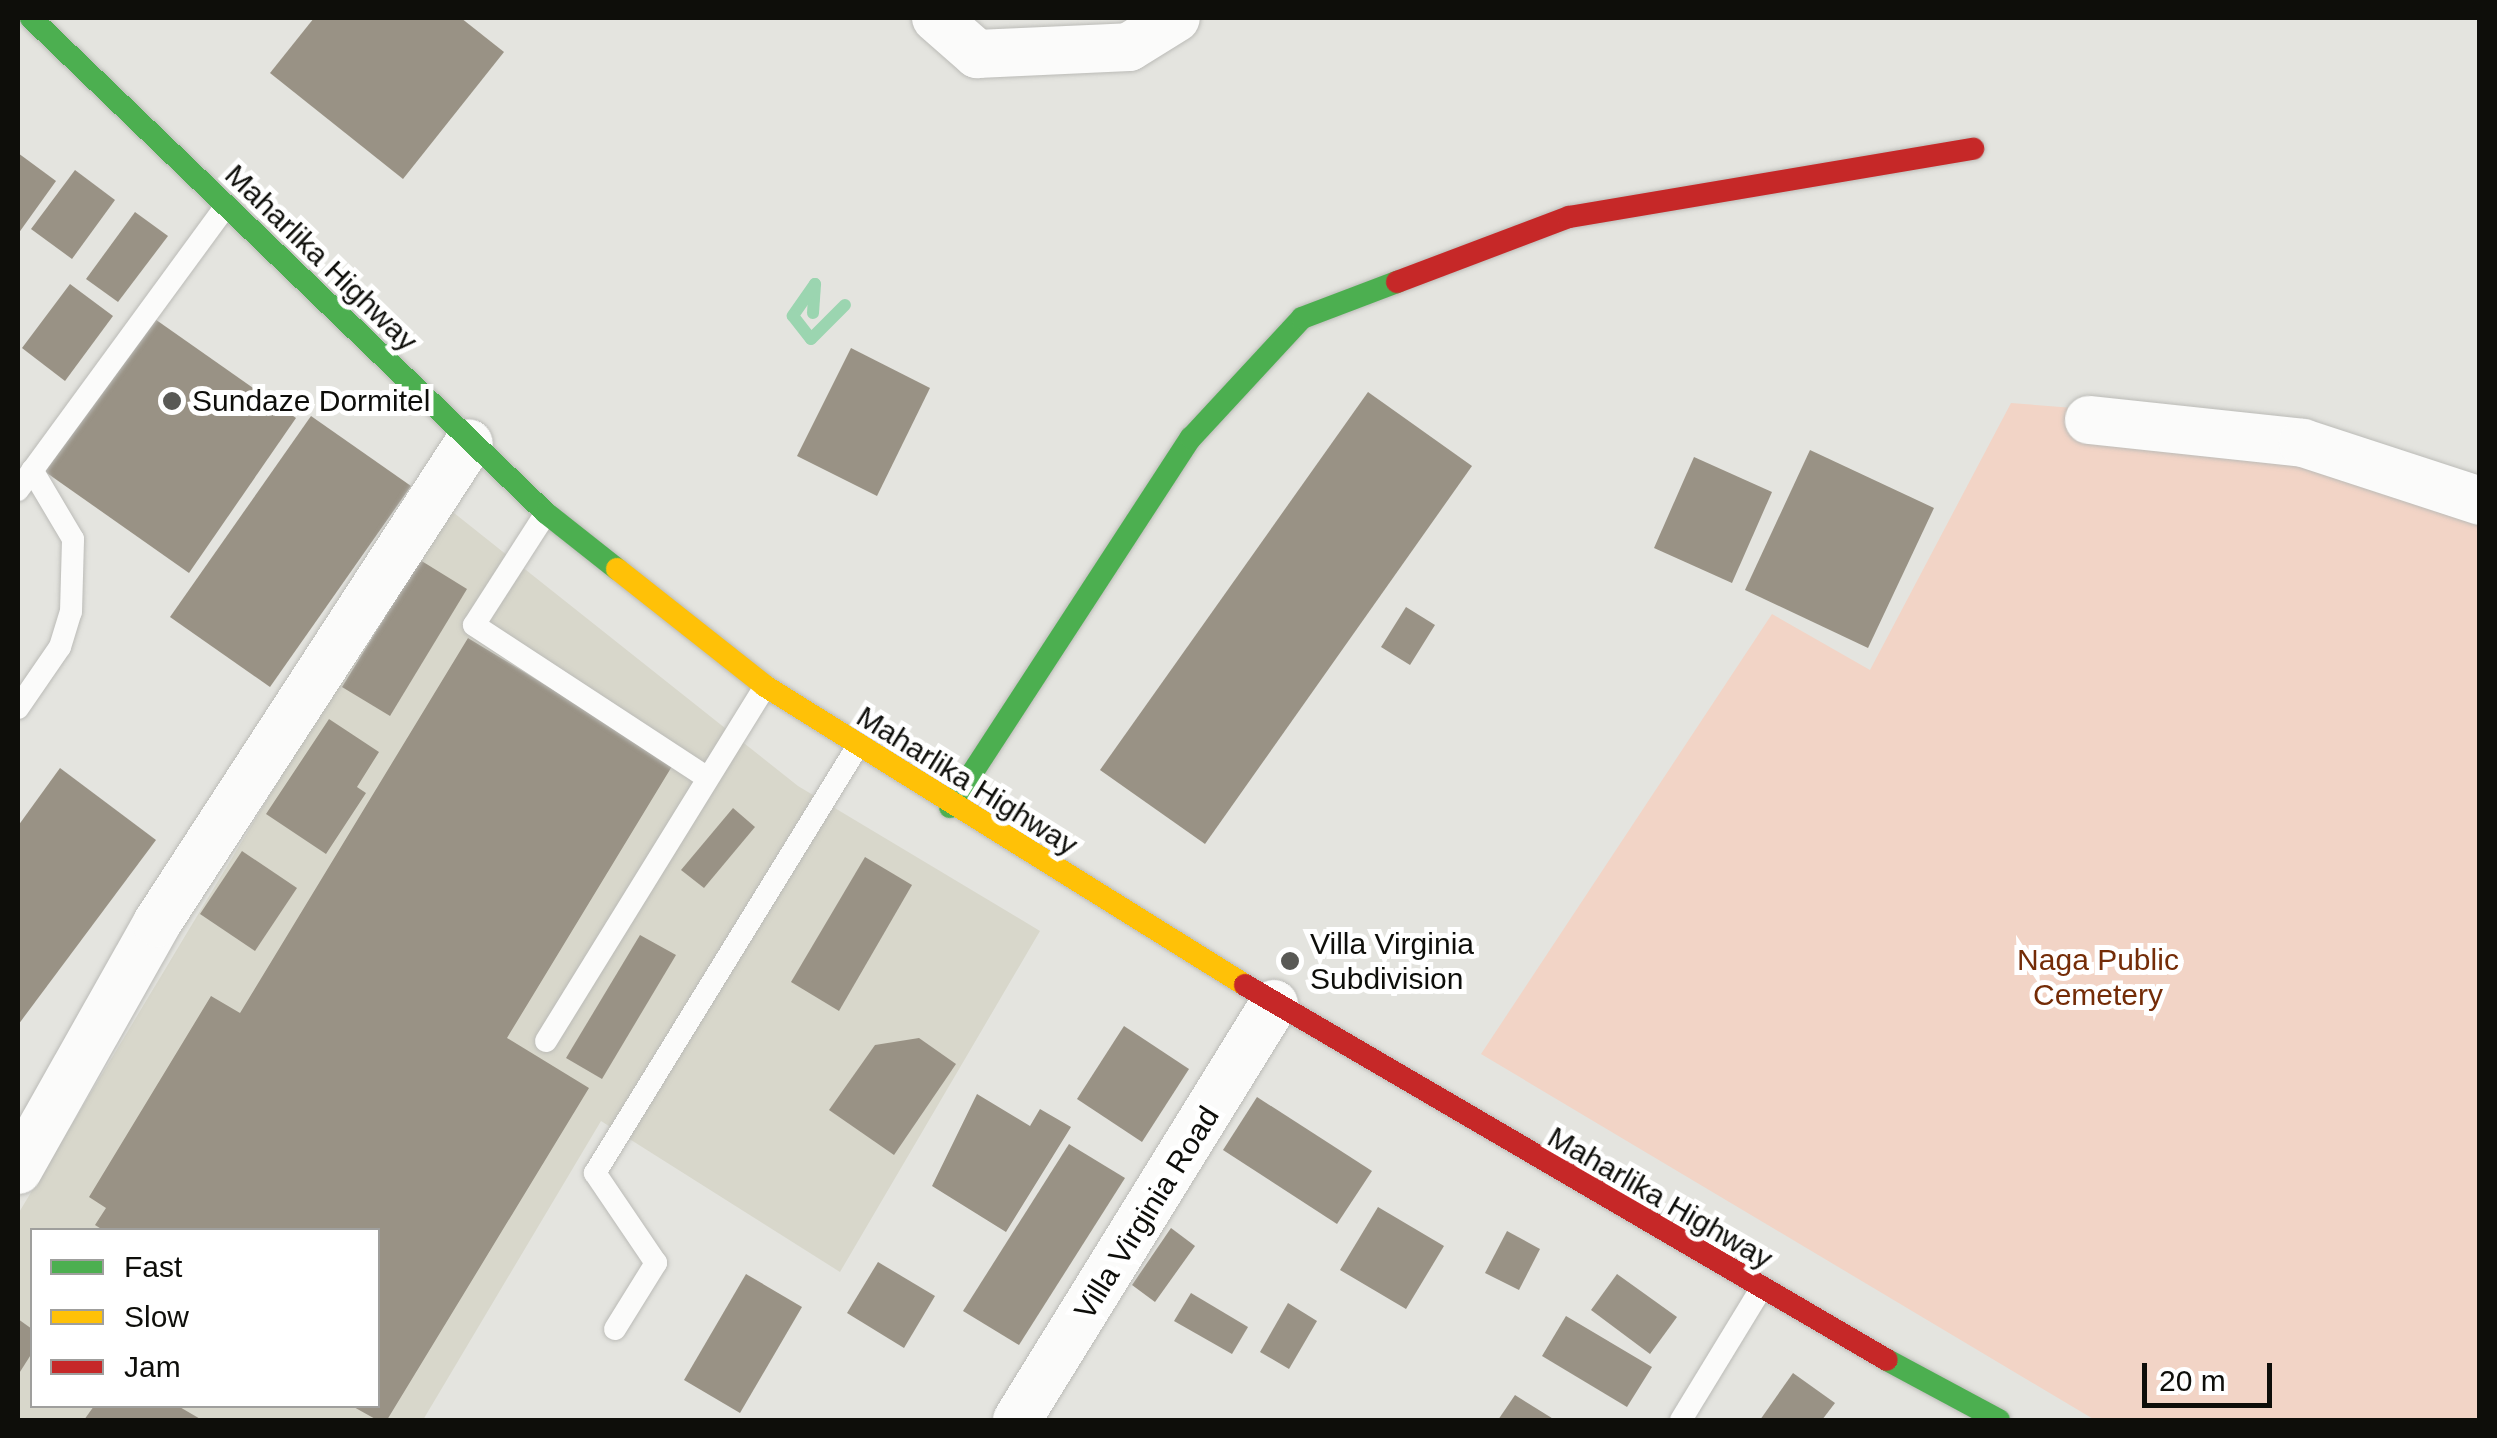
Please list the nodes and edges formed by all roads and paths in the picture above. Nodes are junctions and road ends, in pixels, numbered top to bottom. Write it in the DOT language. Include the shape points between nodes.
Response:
graph roads {
  1 [pos="31,18"];
  2 [pos="936,18"];
  3 [pos="1176,18"];
  4 [pos="1973,150"];
  5 [pos="225,207"];
  6 [pos="2090,420"];
  7 [pos="469,443"];
  8 [pos="32,470"];
  9 [pos="18,490"];
  10 [pos="2480,501"];
  11 [pos="546,513"];
  12 [pos="765,686"];
  13 [pos="18,708"];
  14 [pos="856,749"];
  15 [pos="706,777"];
  16 [pos="950,807"];
  17 [pos="1274,1004"];
  18 [pos="546,1041"];
  19 [pos="18,1170"];
  20 [pos="1759,1292"];
  21 [pos="615,1329"];
  22 [pos="1017,1420"];
  23 [pos="1681,1420"];
  24 [pos="2000,1420"];
  1 -- 5 [label="main road, Maharlika Highway"];
  2 -- 3 [label="street" via="977,54 1129,47"];
  4 -- 16 [label="main road" via="1570,217 1302,318 1191,438"];
  5 -- 7 [label="main road, Maharlika Highway"];
  5 -- 8 [label="lane"];
  6 -- 10 [label="street" via="2303,443"];
  7 -- 11 [label="main road, Maharlika Highway"];
  7 -- 19 [label="street" via="157,923"];
  8 -- 9 [label="lane"];
  8 -- 13 [label="lane" via="73,539 71,612 60,647"];
  11 -- 12 [label="main road, Maharlika Highway"];
  11 -- 15 [label="lane" via="474,625"];
  12 -- 14 [label="main road, Maharlika Highway"];
  12 -- 15 [label="lane"];
  14 -- 16 [label="main road, Maharlika Highway"];
  14 -- 21 [label="lane" via="594,1174 656,1263"];
  15 -- 18 [label="lane"];
  16 -- 17 [label="main road, Maharlika Highway"];
  17 -- 20 [label="main road, Maharlika Highway"];
  17 -- 22 [label="street, Villa Virginia Road"];
  20 -- 23 [label="lane"];
  20 -- 24 [label="main road, Maharlika Highway"];
}
